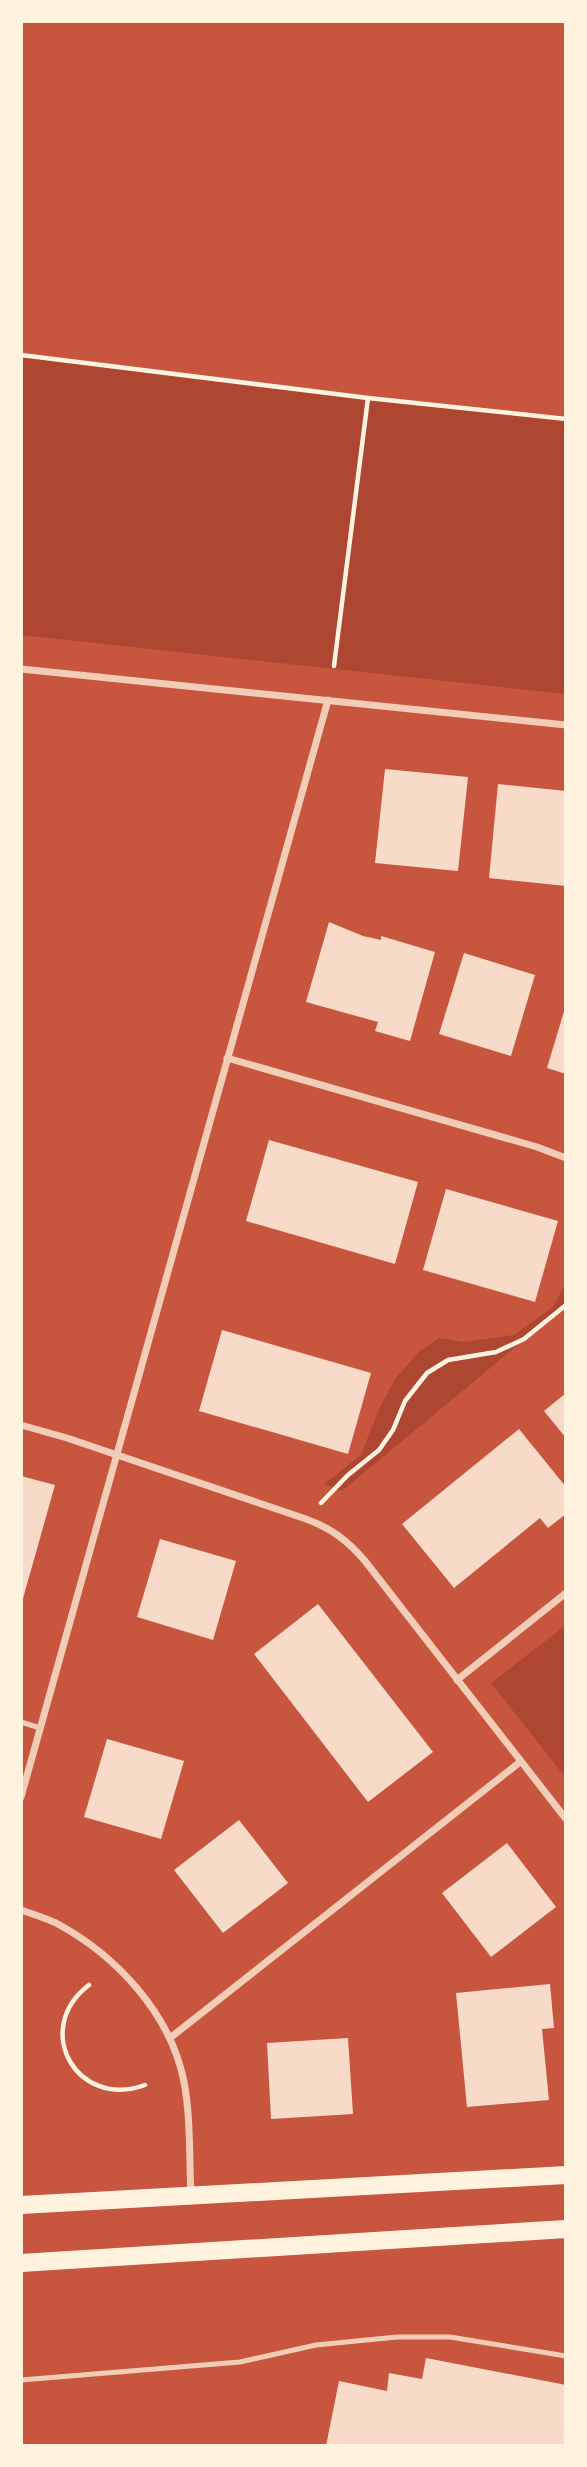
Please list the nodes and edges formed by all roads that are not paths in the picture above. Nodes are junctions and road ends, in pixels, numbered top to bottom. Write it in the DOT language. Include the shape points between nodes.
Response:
graph roads {
  1 [pos="21,670"];
  2 [pos="328,700"];
  3 [pos="566,726"];
  4 [pos="227,1058"];
  5 [pos="566,1158"];
  6 [pos="21,1425"];
  7 [pos="117,1455"];
  8 [pos="566,1593"];
  9 [pos="457,1679"];
  10 [pos="21,1722"];
  11 [pos="40,1728"];
  12 [pos="520,1762"];
  13 [pos="21,1797"];
  14 [pos="566,1819"];
  15 [pos="21,1910"];
  16 [pos="170,2038"];
  17 [pos="566,2175"];
  18 [pos="191,2196"];
  19 [pos="21,2205"];
  20 [pos="566,2229"];
  21 [pos="21,2263"];
  22 [pos="566,2356"];
  23 [pos="21,2380"];
  1 -- 2 [label="street"];
  2 -- 3 [label="street"];
  2 -- 4 [label="street"];
  4 -- 5 [label="street"];
  4 -- 7 [label="street"];
  6 -- 7 [label="street"];
  7 -- 9 [label="street" via="333,1531 356,1551"];
  7 -- 11 [label="street"];
  8 -- 9 [label="street"];
  9 -- 12 [label="street"];
  10 -- 11 [label="lane"];
  11 -- 13 [label="street"];
  12 -- 14 [label="street"];
  12 -- 16 [label="street"];
  15 -- 16 [label="street" via="55,1923 103,1955 144,1997"];
  16 -- 18 [label="street" via="184,2085"];
  17 -- 18 [label="main road"];
  18 -- 19 [label="main road"];
  20 -- 21 [label="main road"];
  22 -- 23 [label="lane" via="475,2339 423,2336 316,2345 240,2362"];
}
